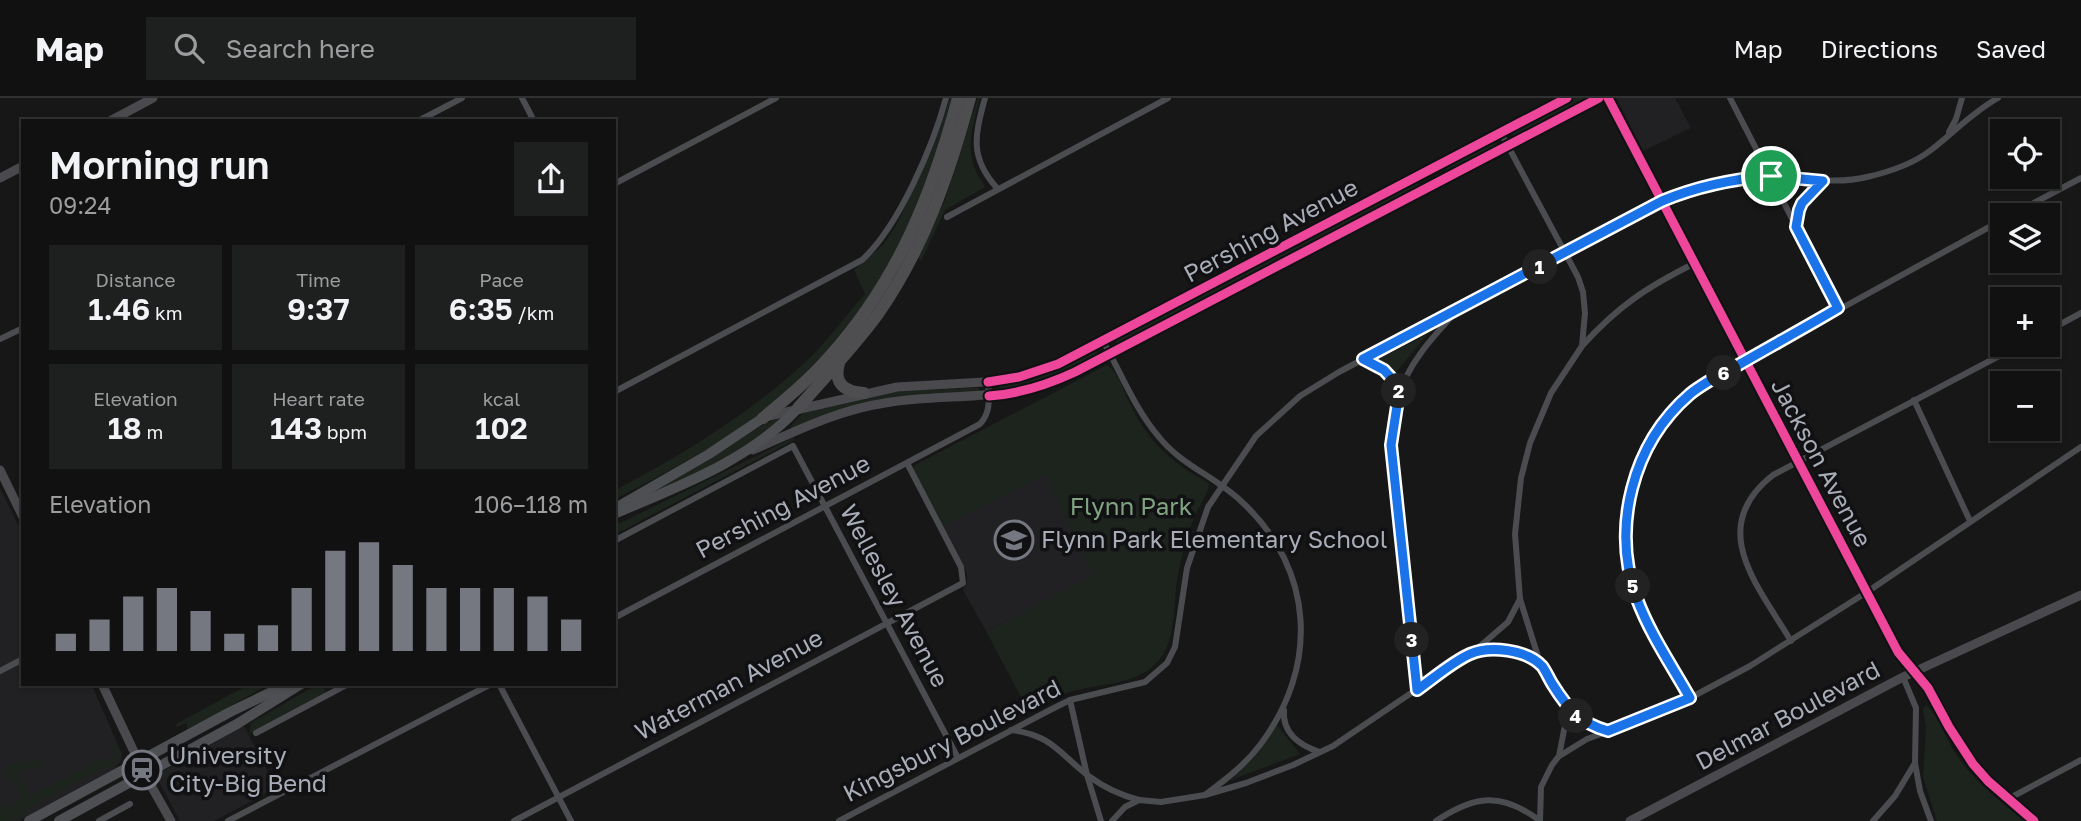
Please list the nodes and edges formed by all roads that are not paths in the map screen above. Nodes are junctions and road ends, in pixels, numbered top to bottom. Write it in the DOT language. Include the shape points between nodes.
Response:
graph roads {
  1 [pos="153,98"];
  2 [pos="462,98"];
  3 [pos="522,98"];
  4 [pos="776,98"];
  5 [pos="946,98"];
  6 [pos="958,98"];
  7 [pos="970,98"];
  8 [pos="985,98"];
  9 [pos="1168,98"];
  10 [pos="1567,98"];
  11 [pos="1599,98"];
  12 [pos="1608,98"];
  13 [pos="1730,98"];
  14 [pos="1962,98"];
  15 [pos="1998,98"];
  16 [pos="1987,101"];
  17 [pos="114,119"];
  18 [pos="422,119"];
  19 [pos="533,119"];
  20 [pos="1501,132"];
  21 [pos="1945,137"];
  22 [pos="1508,145"];
  23 [pos="21,167"];
  24 [pos="1771,176"];
  25 [pos="0,178"];
  26 [pos="2081,178"];
  27 [pos="1823,181"];
  28 [pos="616,183"];
  29 [pos="997,188"];
  30 [pos="1662,201"];
  31 [pos="2034,203"];
  32 [pos="947,216"];
  33 [pos="1990,226"];
  34 [pos="1796,227"];
  35 [pos="1566,253"];
  36 [pos="1695,263"];
  37 [pos="1838,308"];
  38 [pos="1457,310"];
  39 [pos="2081,313"];
  40 [pos="2060,324"];
  41 [pos="21,329"];
  42 [pos="0,340"];
  43 [pos="1103,341"];
  44 [pos="1582,346"];
  45 [pos="1110,354"];
  46 [pos="1997,357"];
  47 [pos="1363,359"];
  48 [pos="840,360"];
  49 [pos="1746,360"];
  50 [pos="988,383"];
  51 [pos="616,391"];
  52 [pos="864,393"];
  53 [pos="1399,393"];
  54 [pos="989,396"];
  55 [pos="1914,400"];
  56 [pos="798,408"];
  57 [pos="763,418"];
  58 [pos="2081,447"];
  59 [pos="743,454"];
  60 [pos="1798,461"];
  61 [pos="907,463"];
  62 [pos="0,470"];
  63 [pos="1221,484"];
  64 [pos="19,498"];
  65 [pos="825,506"];
  66 [pos="616,508"];
  67 [pos="616,513"];
  68 [pos="1970,521"];
  69 [pos="616,540"];
  70 [pos="1867,592"];
  71 [pos="2081,595"];
  72 [pos="1520,599"];
  73 [pos="616,617"];
  74 [pos="886,623"];
  75 [pos="1791,640"];
  76 [pos="1470,654"];
  77 [pos="21,660"];
  78 [pos="1542,666"];
  79 [pos="0,671"];
  80 [pos="1915,671"];
  81 [pos="1903,677"];
  82 [pos="103,686"];
  83 [pos="284,686"];
  84 [pos="299,686"];
  85 [pos="344,686"];
  86 [pos="487,686"];
  87 [pos="500,686"];
  88 [pos="1417,690"];
  89 [pos="1690,698"];
  90 [pos="1070,700"];
  91 [pos="1564,705"];
  92 [pos="1284,708"];
  93 [pos="1011,730"];
  94 [pos="1608,731"];
  95 [pos="256,733"];
  96 [pos="1320,752"];
  97 [pos="1559,756"];
  98 [pos="958,758"];
  99 [pos="2081,760"];
  100 [pos="139,762"];
  101 [pos="1914,764"];
  102 [pos="145,775"];
  103 [pos="1087,775"];
  104 [pos="1205,795"];
  105 [pos="559,797"];
  106 [pos="2008,799"];
  107 [pos="1139,800"];
  108 [pos="130,804"];
  109 [pos="29,821"];
  110 [pos="59,821"];
  111 [pos="99,821"];
  112 [pos="171,821"];
  113 [pos="228,821"];
  114 [pos="514,821"];
  115 [pos="571,821"];
  116 [pos="839,821"];
  117 [pos="1101,821"];
  118 [pos="1112,821"];
  119 [pos="1436,821"];
  120 [pos="1540,821"];
  121 [pos="1630,821"];
  122 [pos="1873,821"];
  123 [pos="1931,821"];
  124 [pos="2034,821"];
  1 -- 17 [label="street"];
  2 -- 18 [label="street"];
  3 -- 19 [label="street"];
  4 -- 28 [label="street"];
  5 -- 51 [label="street" via="912,183 881,239 862,260"];
  6 -- 57 [label="highway" via="924,206 888,277 828,358"];
  7 -- 48 [label="highway" via="944,186 916,251 877,314"];
  8 -- 29 [label="street" via="977,155"];
  9 -- 29 [label="street"];
  10 -- 20 [label="street, Pershing Avenue"];
  11 -- 22 [label="street, Pershing Avenue"];
  12 -- 30 [label="street, Jackson Avenue"];
  13 -- 24 [label="street"];
  14 -- 21 [label="street"];
  15 -- 16 [label="street, Kingsbury Boulevard"];
  16 -- 21 [label="street, Kingsbury Boulevard"];
  20 -- 22 [label="street"];
  20 -- 43 [label="street, Pershing Avenue"];
  21 -- 27 [label="street, Kingsbury Boulevard" via="1915,161 1889,171"];
  22 -- 35 [label="street"];
  22 -- 45 [label="street, Pershing Avenue"];
  23 -- 25 [label="street"];
  24 -- 27 [label="street, Kingsbury Boulevard"];
  24 -- 30 [label="street, Kingsbury Boulevard" via="1716,182"];
  24 -- 34 [label="street"];
  26 -- 31 [label="street"];
  27 -- 34 [label="street" via="1802,203"];
  29 -- 32 [label="street"];
  30 -- 35 [label="street, Kingsbury Boulevard"];
  30 -- 36 [label="street, Jackson Avenue"];
  33 -- 37 [label="street"];
  34 -- 37 [label="street"];
  35 -- 38 [label="street, Kingsbury Boulevard"];
  35 -- 44 [label="street" via="1583,292"];
  36 -- 44 [label="street" via="1635,296"];
  36 -- 49 [label="street, Jackson Avenue"];
  37 -- 49 [label="street"];
  38 -- 47 [label="street, Kingsbury Boulevard"];
  38 -- 53 [label="street" via="1416,360"];
  39 -- 40 [label="street"];
  41 -- 42 [label="street"];
  43 -- 45 [label="street"];
  43 -- 50 [label="street, Pershing Avenue" via="1039,371"];
  44 -- 72 [label="street" via="1551,393 1521,478 1515,534"];
  45 -- 54 [label="street, Pershing Avenue" via="1043,386"];
  45 -- 63 [label="street" via="1157,436 1176,456"];
  46 -- 55 [label="street"];
  47 -- 53 [label="street" via="1384,370"];
  47 -- 63 [label="street, Kingsbury Boulevard" via="1279,412"];
  48 -- 52 [label="highway" via="839,383 847,391"];
  48 -- 56 [label="highway"];
  49 -- 60 [label="street, Jackson Avenue"];
  49 -- 89 [label="street" via="1691,393 1665,421 1636,472 1629,502 1625,532 1631,579 1647,622"];
  50 -- 52 [label="street, Pershing Avenue" via="922,384"];
  50 -- 54 [label="street, Pershing Avenue"];
  52 -- 56 [label="street, Pershing Avenue"];
  53 -- 88 [label="street" via="1391,445"];
  54 -- 59 [label="street, Pershing Avenue" via="924,398 859,408"];
  54 -- 61 [label="street, Pershing Avenue" via="988,413 980,424"];
  55 -- 60 [label="street"];
  55 -- 68 [label="street"];
  56 -- 57 [label="street, Pershing Avenue"];
  56 -- 59 [label="main road"];
  57 -- 66 [label="main road"];
  58 -- 68 [label="street"];
  59 -- 67 [label="main road"];
  60 -- 70 [label="street, Jackson Avenue"];
  60 -- 75 [label="street" via="1773,475 1754,494 1740,534 1746,565"];
  61 -- 65 [label="street, Pershing Avenue"];
  61 -- 74 [label="street, Waterman Avenue" via="961,567 963,583"];
  62 -- 64 [label="street"];
  63 -- 90 [label="street, Kingsbury Boulevard" via="1186,568 1175,647 1167,663 1153,677 1135,685"];
  63 -- 92 [label="street" via="1256,517 1292,576 1302,618 1301,641"];
  65 -- 69 [label="street, Wellesley Avenue" via="791,446"];
  65 -- 73 [label="street, Pershing Avenue"];
  65 -- 74 [label="street, Wellesley Avenue"];
  68 -- 70 [label="street"];
  70 -- 75 [label="street"];
  70 -- 80 [label="street, Jackson Avenue" via="1898,652"];
  71 -- 80 [label="street, Delmar Boulevard"];
  72 -- 76 [label="street" via="1508,622"];
  72 -- 78 [label="street"];
  74 -- 98 [label="street, Wellesley Avenue"];
  74 -- 105 [label="street, Waterman Avenue"];
  75 -- 89 [label="street"];
  76 -- 78 [label="street" via="1506,651"];
  76 -- 88 [label="street"];
  77 -- 79 [label="street"];
  78 -- 91 [label="street"];
  80 -- 81 [label="street, Delmar Boulevard"];
  80 -- 106 [label="street, Jackson Avenue" via="1973,764"];
  81 -- 101 [label="street" via="1916,708"];
  81 -- 121 [label="street, Delmar Boulevard"];
  82 -- 100 [label="street"];
  83 -- 100 [label="main road"];
  84 -- 102 [label="main road"];
  85 -- 95 [label="street"];
  86 -- 113 [label="street"];
  87 -- 105 [label="street"];
  88 -- 96 [label="street"];
  89 -- 94 [label="street"];
  90 -- 93 [label="street, Kingsbury Boulevard"];
  90 -- 103 [label="street"];
  91 -- 94 [label="street" via="1585,723"];
  91 -- 97 [label="street" via="1566,728"];
  92 -- 96 [label="street" via="1291,735"];
  92 -- 104 [label="street" via="1240,767"];
  93 -- 98 [label="street, Kingsbury Boulevard"];
  93 -- 103 [label="street" via="1055,746"];
  94 -- 97 [label="street"];
  96 -- 104 [label="street"];
  97 -- 120 [label="street" via="1541,787"];
  98 -- 116 [label="street, Kingsbury Boulevard"];
  99 -- 106 [label="street"];
  100 -- 102 [label="street"];
  100 -- 109 [label="main road"];
  101 -- 122 [label="street"];
  101 -- 123 [label="street"];
  102 -- 110 [label="main road"];
  102 -- 112 [label="street"];
  103 -- 107 [label="street"];
  103 -- 117 [label="street"];
  104 -- 107 [label="street" via="1161,802"];
  105 -- 114 [label="street, Waterman Avenue"];
  105 -- 115 [label="street"];
  106 -- 124 [label="street, Jackson Avenue"];
  107 -- 118 [label="street"];
  108 -- 111 [label="street"];
  119 -- 120 [label="street" via="1457,807 1485,800 1513,804"];
}
